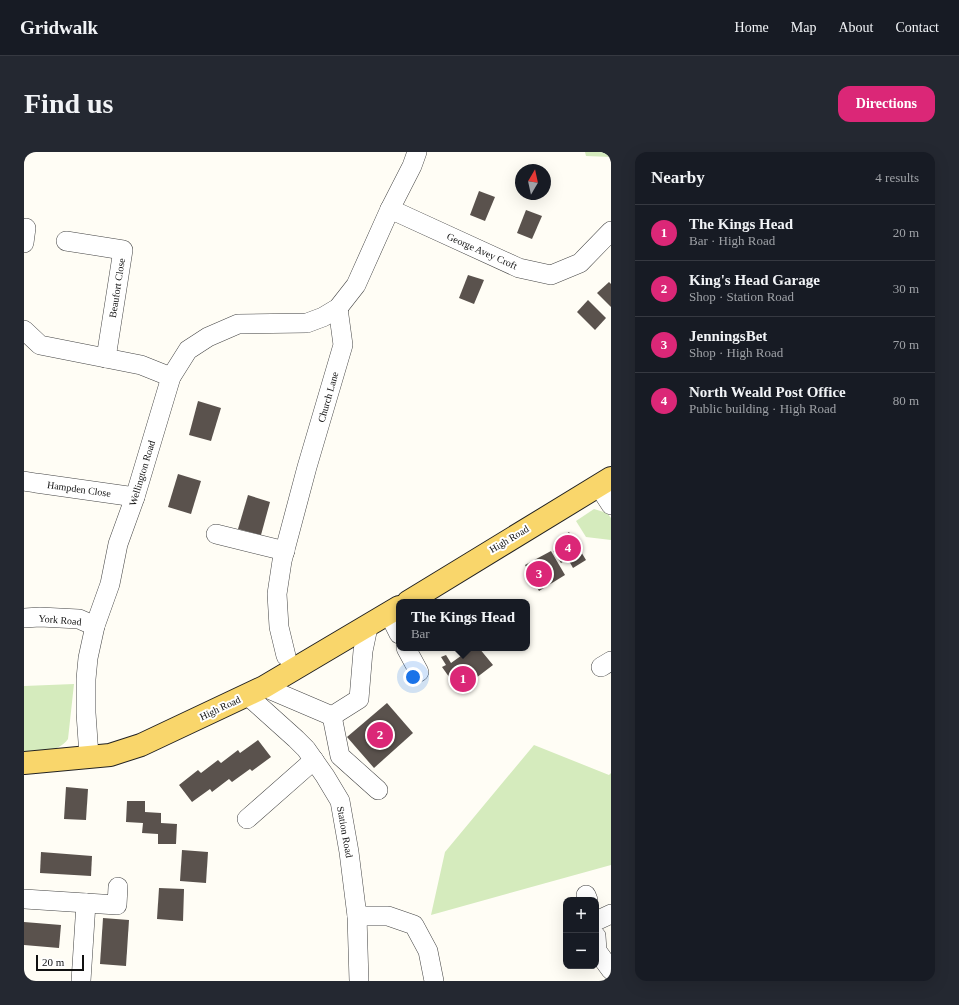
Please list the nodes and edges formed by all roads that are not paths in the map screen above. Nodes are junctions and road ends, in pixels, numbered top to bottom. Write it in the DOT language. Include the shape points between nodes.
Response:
graph roads {
  1 [pos="416,152"];
  2 [pos="390,209"];
  3 [pos="611,231"];
  4 [pos="66,242"];
  5 [pos="338,308"];
  6 [pos="24,330"];
  7 [pos="106,358"];
  8 [pos="171,377"];
  9 [pos="24,481"];
  10 [pos="605,481"];
  11 [pos="135,497"];
  12 [pos="611,505"];
  13 [pos="216,534"];
  14 [pos="285,551"];
  15 [pos="413,599"];
  16 [pos="394,611"];
  17 [pos="24,618"];
  18 [pos="95,626"];
  19 [pos="368,627"];
  20 [pos="408,651"];
  21 [pos="286,656"];
  22 [pos="419,672"];
  23 [pos="255,691"];
  24 [pos="332,716"];
  25 [pos="90,756"];
  26 [pos="314,760"];
  27 [pos="24,763"];
  28 [pos="378,790"];
  29 [pos="247,819"];
  30 [pos="118,887"];
  31 [pos="24,900"];
  32 [pos="86,903"];
  33 [pos="611,914"];
  34 [pos="357,916"];
  35 [pos="599,920"];
  36 [pos="599,954"];
  37 [pos="611,970"];
  38 [pos="81,981"];
  39 [pos="359,981"];
  40 [pos="434,981"];
  1 -- 2 [label="street" via="412,166"];
  2 -- 3 [label="street, George Avey Croft" via="519,268 551,275 580,263"];
  2 -- 5 [label="street" via="356,285"];
  4 -- 7 [label="street, Beaufort Close" via="123,250"];
  5 -- 8 [label="street, Wellington Road" via="307,323 238,324 208,336 188,350"];
  5 -- 14 [label="street, Church Lane" via="343,345"];
  6 -- 7 [label="street" via="40,345"];
  7 -- 8 [label="street" via="141,365"];
  8 -- 11 [label="street, Wellington Road"];
  9 -- 11 [label="street, Hampden Close"];
  10 -- 12 [label="street"];
  10 -- 15 [label="main road, High Road"];
  11 -- 18 [label="street, Wellington Road" via="118,544 110,584"];
  13 -- 14 [label="street"];
  14 -- 21 [label="street, Church Lane" via="277,594 279,627"];
  16 -- 19 [label="main road, High Road"];
  17 -- 18 [label="street, York Road" via="79,619"];
  18 -- 25 [label="street, Wellington Road" via="86,679"];
  19 -- 23 [label="main road, High Road"];
  19 -- 24 [label="street" via="359,699"];
  20 -- 22 [label="street"];
  23 -- 24 [label="street"];
  23 -- 25 [label="main road, High Road" via="141,745 110,755"];
  23 -- 26 [label="street, Station Road"];
  24 -- 28 [label="street" via="340,756"];
  25 -- 27 [label="main road, High Road"];
  26 -- 29 [label="street"];
  26 -- 34 [label="street, Station Road" via="340,801"];
  30 -- 32 [label="street" via="117,906"];
  31 -- 32 [label="street"];
  32 -- 38 [label="street"];
  33 -- 35 [label="street"];
  34 -- 39 [label="street, Station Road"];
  34 -- 40 [label="street" via="388,916 414,925 428,951"];
  36 -- 37 [label="street"];
}
